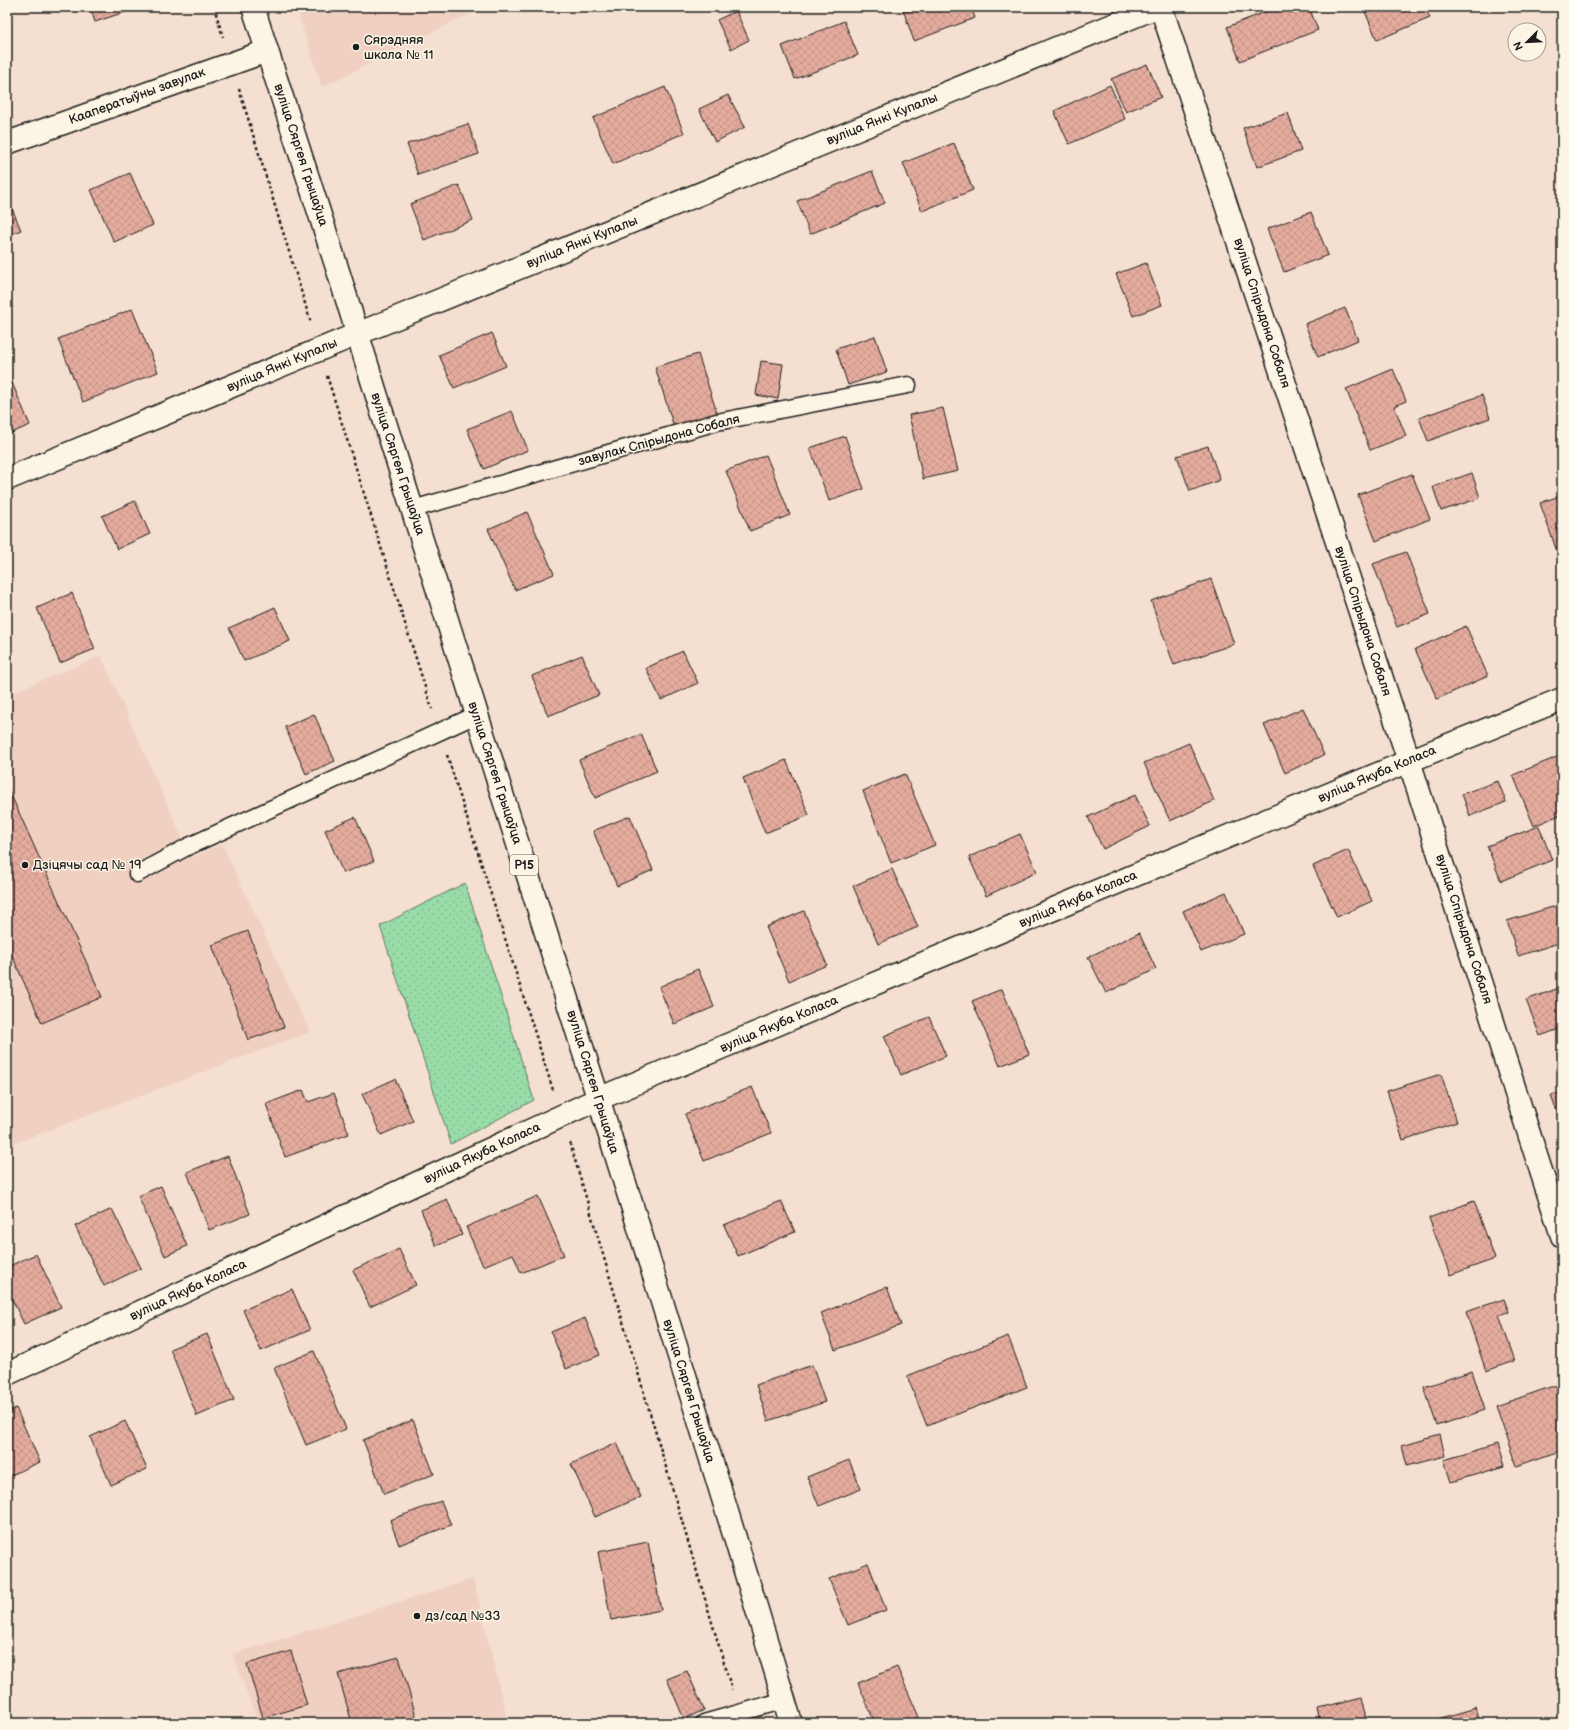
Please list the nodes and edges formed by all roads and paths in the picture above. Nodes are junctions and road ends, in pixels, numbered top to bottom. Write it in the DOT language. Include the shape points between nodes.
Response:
graph roads {
  1 [pos="214,7"];
  2 [pos="253,7"];
  3 [pos="1157,7"];
  4 [pos="1161,7"];
  5 [pos="267,51"];
  6 [pos="231,63"];
  7 [pos="7,143"];
  8 [pos="356,334"];
  9 [pos="318,351"];
  10 [pos="908,386"];
  11 [pos="7,479"];
  12 [pos="413,510"];
  13 [pos="1562,699"];
  14 [pos="476,715"];
  15 [pos="439,732"];
  16 [pos="1409,761"];
  17 [pos="137,874"];
  18 [pos="598,1099"];
  19 [pos="562,1116"];
  20 [pos="1554,1182"];
  21 [pos="1562,1236"];
  22 [pos="7,1374"];
  23 [pos="785,1700"];
  24 [pos="738,1712"];
  25 [pos="704,1723"];
  26 [pos="791,1723"];
  1 -- 6 [label="path"];
  2 -- 5 [label="street, вуліца Сяргея Грыцаўца / Р15"];
  3 -- 8 [label="street, вуліца Янкі Купалы"];
  4 -- 16 [label="street, вуліца Спірыдона Собаля"];
  5 -- 6 [label="street, Кааператыўны завулак"];
  5 -- 8 [label="street, вуліца Сяргея Грыцаўца / Р15"];
  6 -- 7 [label="street, Кааператыўны завулак"];
  6 -- 9 [label="path" via="302,291"];
  8 -- 9 [label="street, вуліца Янкі Купалы"];
  8 -- 12 [label="street, вуліца Сяргея Грыцаўца / Р15"];
  9 -- 11 [label="street, вуліца Янкі Купалы"];
  9 -- 15 [label="path"];
  10 -- 12 [label="lane, завулак Спірыдона Собаля" via="717,422"];
  12 -- 14 [label="street, вуліца Сяргея Грыцаўца / Р15"];
  13 -- 16 [label="street, вуліца Якуба Коласа"];
  14 -- 15 [label="lane"];
  14 -- 18 [label="street, вуліца Сяргея Грыцаўца / Р15"];
  15 -- 17 [label="lane" via="187,847"];
  15 -- 19 [label="path"];
  16 -- 18 [label="street, вуліца Якуба Коласа"];
  16 -- 20 [label="street, вуліца Спірыдона Собаля"];
  18 -- 19 [label="street, вуліца Якуба Коласа"];
  18 -- 23 [label="street, вуліца Сяргея Грыцаўца / Р15"];
  19 -- 22 [label="street, вуліца Якуба Коласа"];
  19 -- 24 [label="path"];
  20 -- 21 [label="street, вуліца Спірыдона Собаля"];
  23 -- 24 [label="lane"];
  23 -- 26 [label="street, вуліца Сяргея Грыцаўца / Р15"];
  24 -- 25 [label="lane"];
}
